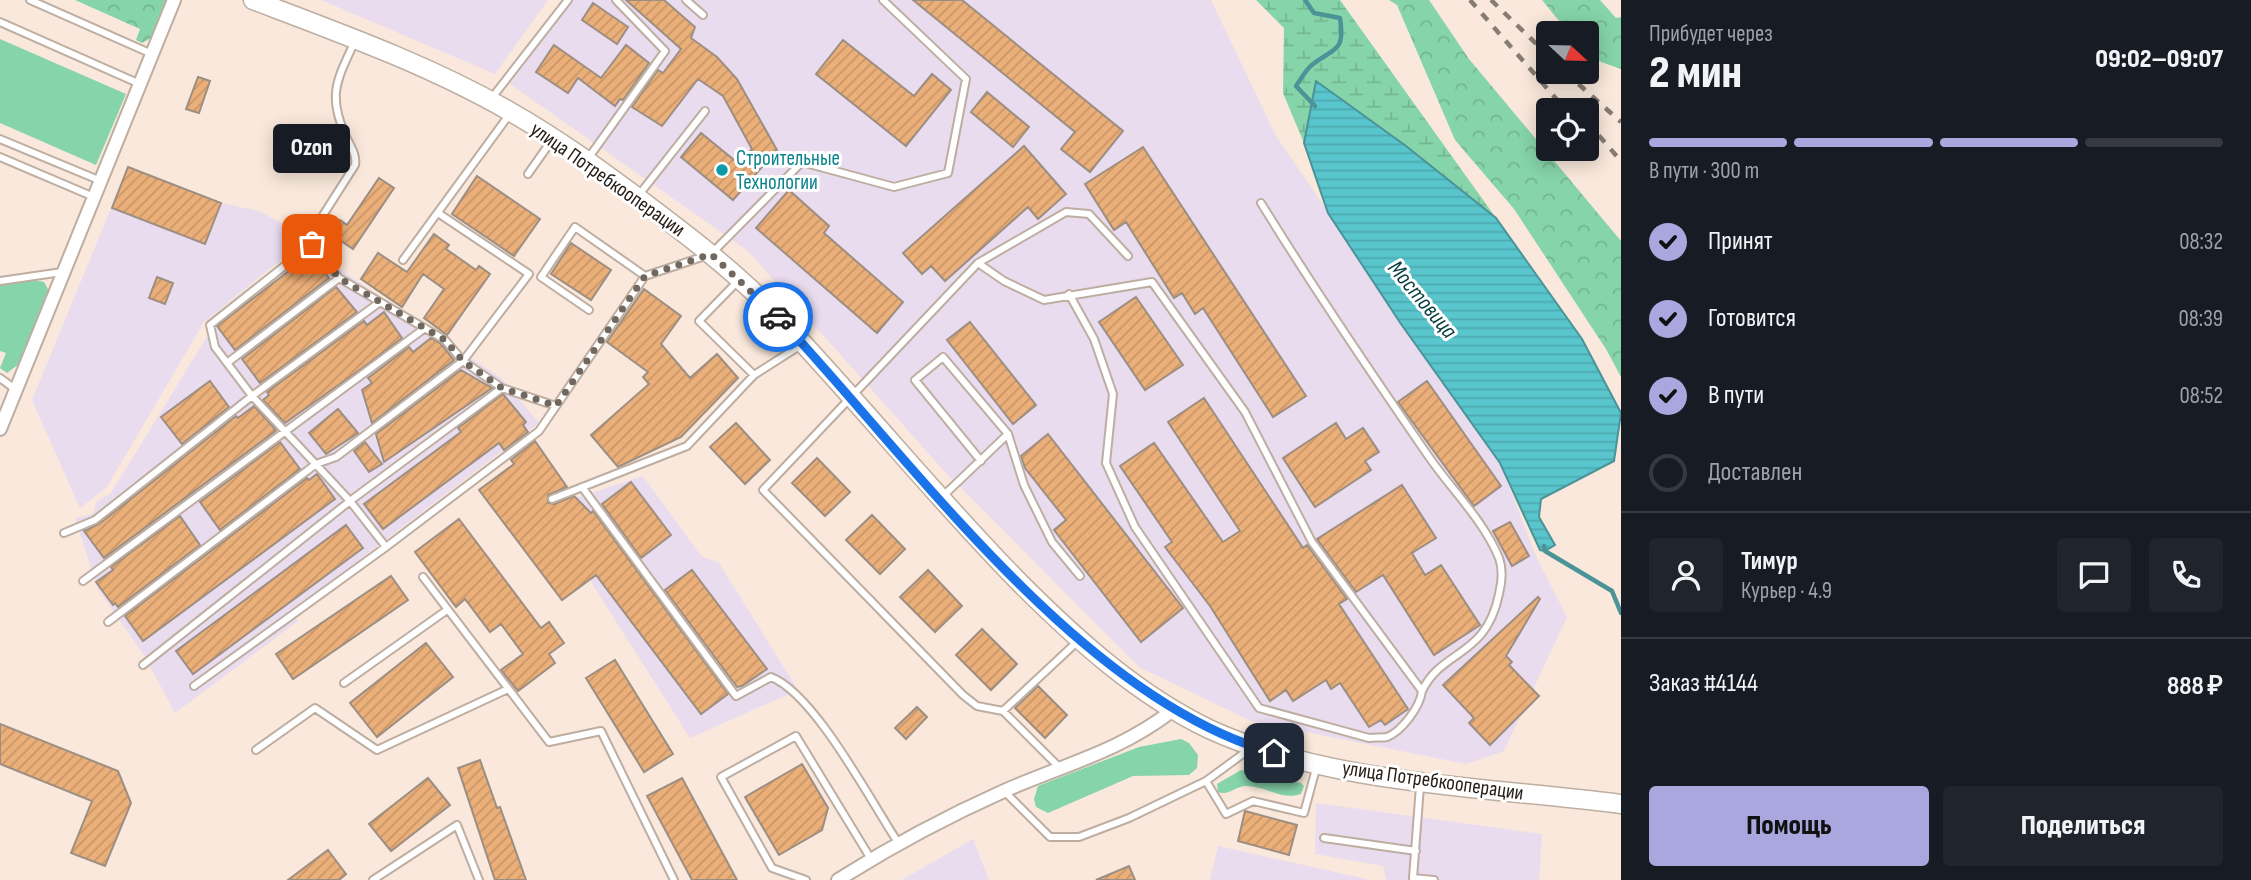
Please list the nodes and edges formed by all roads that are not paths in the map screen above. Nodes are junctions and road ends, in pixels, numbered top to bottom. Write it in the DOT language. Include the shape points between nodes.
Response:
graph roads {
  1 [pos="30,0"];
  2 [pos="174,0"];
  3 [pos="253,0"];
  4 [pos="568,0"];
  5 [pos="616,0"];
  6 [pos="686,0"];
  7 [pos="883,0"];
  8 [pos="703,15"];
  9 [pos="0,22"];
  10 [pos="356,39"];
  11 [pos="152,54"];
  12 [pos="140,84"];
  13 [pos="490,101"];
  14 [pos="705,111"];
  15 [pos="511,112"];
  16 [pos="553,138"];
  17 [pos="0,139"];
  18 [pos="0,157"];
  19 [pos="586,162"];
  20 [pos="528,174"];
  21 [pos="101,181"];
  22 [pos="94,197"];
  23 [pos="637,197"];
  24 [pos="1261,203"];
  25 [pos="438,213"];
  26 [pos="320,220"];
  27 [pos="711,254"];
  28 [pos="1128,256"];
  29 [pos="403,260"];
  30 [pos="978,263"];
  31 [pos="64,271"];
  32 [pos="645,276"];
  33 [pos="339,278"];
  34 [pos="740,280"];
  35 [pos="0,281"];
  36 [pos="1069,294"];
  37 [pos="380,302"];
  38 [pos="589,310"];
  39 [pos="425,328"];
  40 [pos="803,344"];
  41 [pos="463,361"];
  42 [pos="227,363"];
  43 [pos="754,375"];
  44 [pos="0,378"];
  45 [pos="502,388"];
  46 [pos="16,390"];
  47 [pos="252,396"];
  48 [pos="851,396"];
  49 [pos="556,406"];
  50 [pos="0,427"];
  51 [pos="287,432"];
  52 [pos="1008,434"];
  53 [pos="981,461"];
  54 [pos="316,464"];
  55 [pos="582,488"];
  56 [pos="941,498"];
  57 [pos="552,499"];
  58 [pos="350,501"];
  59 [pos="64,533"];
  60 [pos="386,547"];
  61 [pos="1080,576"];
  62 [pos="423,577"];
  63 [pos="83,580"];
  64 [pos="447,610"];
  65 [pos="108,622"];
  66 [pos="1080,639"];
  67 [pos="143,665"];
  68 [pos="344,683"];
  69 [pos="194,686"];
  70 [pos="508,689"];
  71 [pos="1422,691"];
  72 [pos="1173,710"];
  73 [pos="1003,711"];
  74 [pos="1252,747"];
  75 [pos="256,750"];
  76 [pos="1317,765"];
  77 [pos="1061,769"];
  78 [pos="1421,780"];
  79 [pos="1206,781"];
  80 [pos="1004,791"];
  81 [pos="1621,804"];
  82 [pos="1324,838"];
  83 [pos="900,845"];
  84 [pos="1416,851"];
  85 [pos="871,859"];
  86 [pos="373,880"];
  87 [pos="480,880"];
  88 [pos="674,880"];
  89 [pos="806,880"];
  90 [pos="838,880"];
  91 [pos="1434,880"];
  1 -- 11 [label="lane"];
  2 -- 11 [label="street"];
  3 -- 10 [label="main road, улица Потребкооперации"];
  4 -- 13 [label="lane"];
  5 -- 19 [label="lane" via="665,51"];
  6 -- 8 [label="lane"];
  7 -- 27 [label="lane" via="966,79 948,173 894,187 802,162"];
  9 -- 12 [label="lane"];
  10 -- 13 [label="main road, улица Потребкооперации"];
  10 -- 26 [label="lane" via="334,94 355,165"];
  11 -- 12 [label="street"];
  12 -- 21 [label="street"];
  13 -- 15 [label="main road, улица Потребкооперации"];
  14 -- 23 [label="lane"];
  15 -- 16 [label="main road, улица Потребкооперации"];
  15 -- 25 [label="lane"];
  16 -- 19 [label="main road, улица Потребкооперации"];
  16 -- 20 [label="lane"];
  17 -- 21 [label="lane"];
  18 -- 22 [label="lane"];
  19 -- 23 [label="main road, улица Потребкооперации"];
  21 -- 22 [label="street"];
  22 -- 31 [label="street"];
  23 -- 27 [label="main road, улица Потребкооперации"];
  24 -- 71 [label="lane" via="1500,561 1500,592 1486,631"];
  25 -- 29 [label="lane"];
  25 -- 41 [label="lane" via="529,274"];
  27 -- 32 [label="lane"];
  27 -- 34 [label="main road, улица Потребкооперации"];
  28 -- 30 [label="lane" via="1089,214 1066,212"];
  30 -- 36 [label="lane" via="1044,300"];
  30 -- 48 [label="lane"];
  31 -- 35 [label="lane"];
  31 -- 46 [label="street"];
  32 -- 38 [label="lane" via="575,227 541,277"];
  32 -- 49 [label="lane"];
  33 -- 37 [label="lane"];
  33 -- 42 [label="lane"];
  33 -- 42 [label="lane" via="312,244 210,325 215,346"];
  34 -- 40 [label="main road, улица Потребкооперации"];
  34 -- 43 [label="lane" via="699,321"];
  36 -- 71 [label="lane" via="1153,282 1245,412 1312,542"];
  36 -- 71 [label="lane" via="1094,339 1112,394 1106,463 1135,527 1259,708 1359,735 1386,737 1416,709"];
  37 -- 39 [label="lane"];
  37 -- 47 [label="lane"];
  39 -- 41 [label="lane" via="445,340"];
  39 -- 51 [label="lane"];
  40 -- 43 [label="lane"];
  40 -- 48 [label="main road, улица Потребкооперации"];
  41 -- 45 [label="lane"];
  41 -- 54 [label="lane" via="336,457"];
  42 -- 47 [label="lane"];
  43 -- 55 [label="lane" via="687,446"];
  44 -- 46 [label="lane"];
  45 -- 49 [label="lane"];
  45 -- 58 [label="lane"];
  46 -- 50 [label="street"];
  47 -- 51 [label="lane"];
  47 -- 59 [label="lane" via="95,520"];
  48 -- 56 [label="main road, улица Потребкооперации"];
  48 -- 73 [label="lane" via="763,490 963,695 977,706"];
  49 -- 60 [label="lane" via="539,431"];
  51 -- 54 [label="lane"];
  51 -- 63 [label="lane"];
  52 -- 53 [label="lane"];
  52 -- 53 [label="lane" via="943,357 915,380"];
  52 -- 61 [label="lane" via="1024,485 1052,542"];
  53 -- 56 [label="lane"];
  54 -- 58 [label="lane"];
  54 -- 65 [label="lane"];
  55 -- 57 [label="lane"];
  55 -- 83 [label="lane" via="736,696 771,677 785,682 813,712"];
  56 -- 66 [label="main road, улица Потребкооперации"];
  58 -- 60 [label="lane"];
  58 -- 67 [label="lane"];
  60 -- 69 [label="lane"];
  62 -- 64 [label="lane"];
  64 -- 68 [label="lane"];
  64 -- 70 [label="lane"];
  66 -- 72 [label="main road, улица Потребкооперации"];
  66 -- 73 [label="lane"];
  70 -- 75 [label="lane" via="377,750 315,708"];
  70 -- 88 [label="lane" via="549,742 601,731"];
  72 -- 74 [label="main road, улица Потребкооперации"];
  72 -- 77 [label="street" via="1127,742"];
  73 -- 77 [label="lane"];
  74 -- 76 [label="main road, улица Потребкооперации"];
  74 -- 79 [label="lane"];
  76 -- 78 [label="main road, улица Потребкооперации"];
  76 -- 79 [label="lane" via="1304,813 1253,801 1226,814"];
  77 -- 80 [label="street"];
  78 -- 81 [label="main road, улица Потребкооперации"];
  78 -- 84 [label="lane"];
  79 -- 80 [label="lane" via="1079,837 1050,837"];
  80 -- 83 [label="street"];
  82 -- 84 [label="lane"];
  83 -- 85 [label="street"];
  84 -- 91 [label="lane" via="1413,878"];
  85 -- 89 [label="lane" via="796,736 721,778 772,868"];
  85 -- 90 [label="street"];
  86 -- 87 [label="lane" via="457,825"];
}
